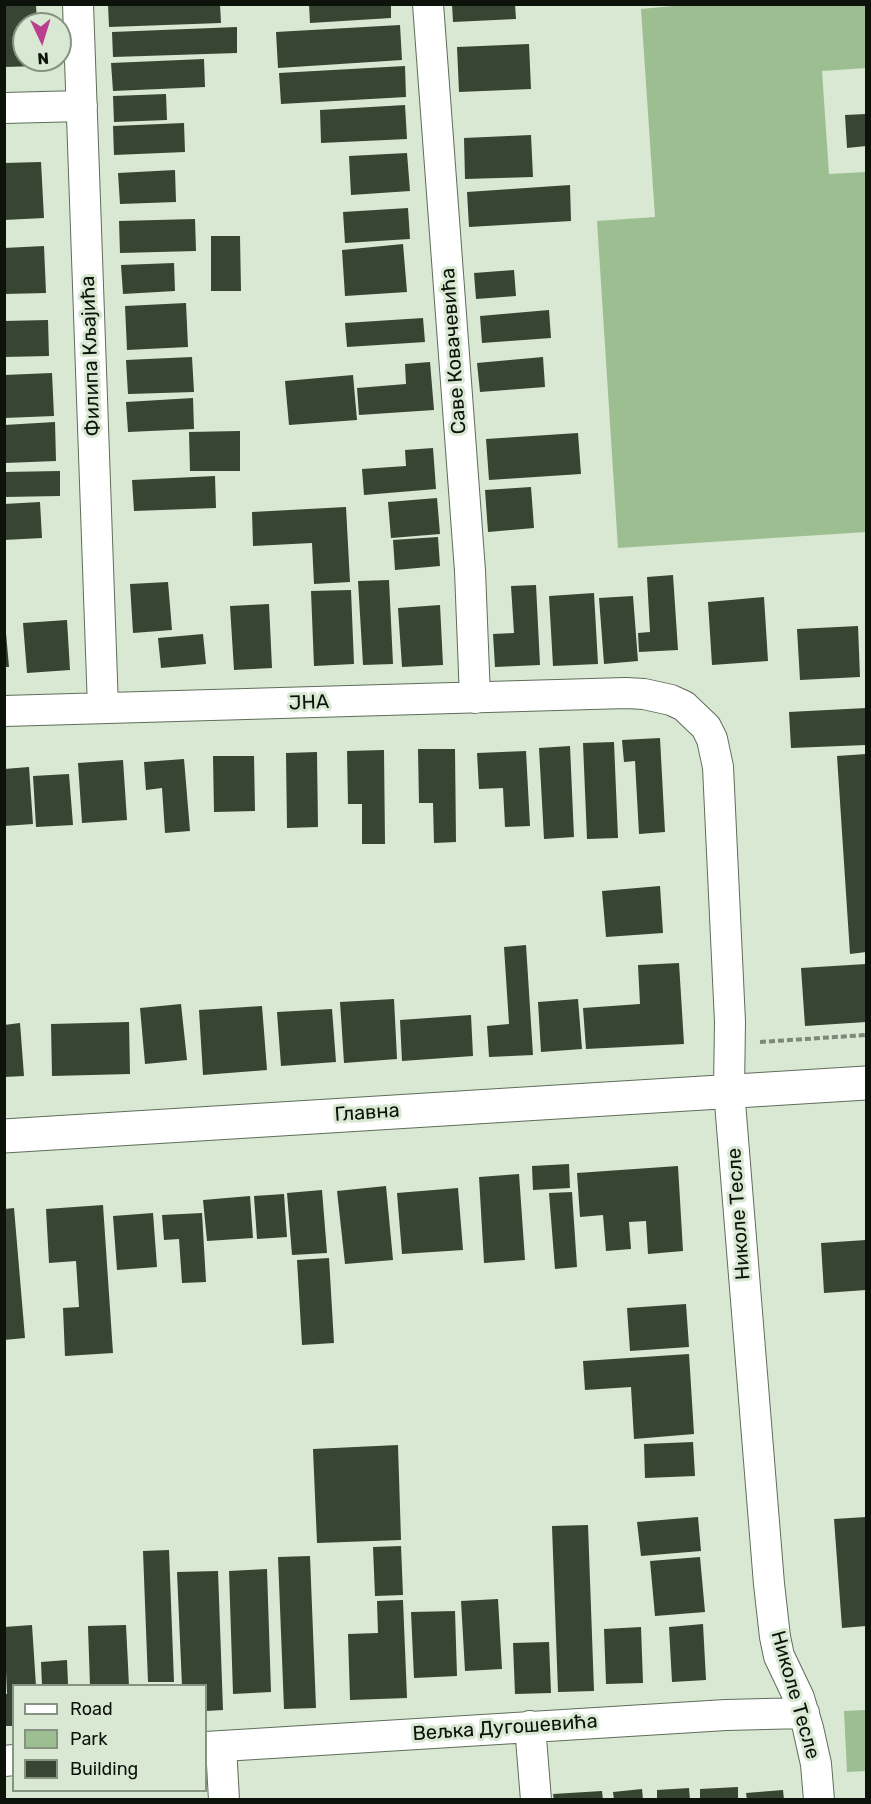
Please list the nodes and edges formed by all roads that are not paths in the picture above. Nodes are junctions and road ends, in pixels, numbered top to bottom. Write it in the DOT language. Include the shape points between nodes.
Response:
graph roads {
  1 [pos="78,4"];
  2 [pos="428,4"];
  3 [pos="82,106"];
  4 [pos="4,108"];
  5 [pos="613,695"];
  6 [pos="476,698"];
  7 [pos="103,708"];
  8 [pos="4,711"];
  9 [pos="867,1083"];
  10 [pos="729,1090"];
  11 [pos="4,1136"];
  12 [pos="804,1713"];
  13 [pos="530,1726"];
  14 [pos="213,1747"];
  15 [pos="224,1800"];
  16 [pos="536,1800"];
  17 [pos="819,1800"];
  1 -- 3 [label="street, Филипа Кљајића"];
  2 -- 6 [label="street, Саве Ковачевића"];
  3 -- 4 [label="street"];
  3 -- 7 [label="street, Филипа Кљајића"];
  5 -- 6 [label="street, ЈНА"];
  5 -- 10 [label="street, Николе Тесле" via="644,694 671,700 697,717 712,739 718,767"];
  6 -- 7 [label="street, ЈНА"];
  7 -- 8 [label="street, ЈНА"];
  9 -- 10 [label="main road, Главна"];
  10 -- 11 [label="main road, Главна"];
  10 -- 12 [label="street, Николе Тесле" via="768,1584 780,1656"];
  12 -- 13 [label="street, Вељка Дугошевића"];
  12 -- 17 [label="street, Николе Тесле" via="816,1764"];
  13 -- 14 [label="street, Вељка Дугошевића"];
  13 -- 16 [label="street"];
  14 -- 15 [label="street"];
}
